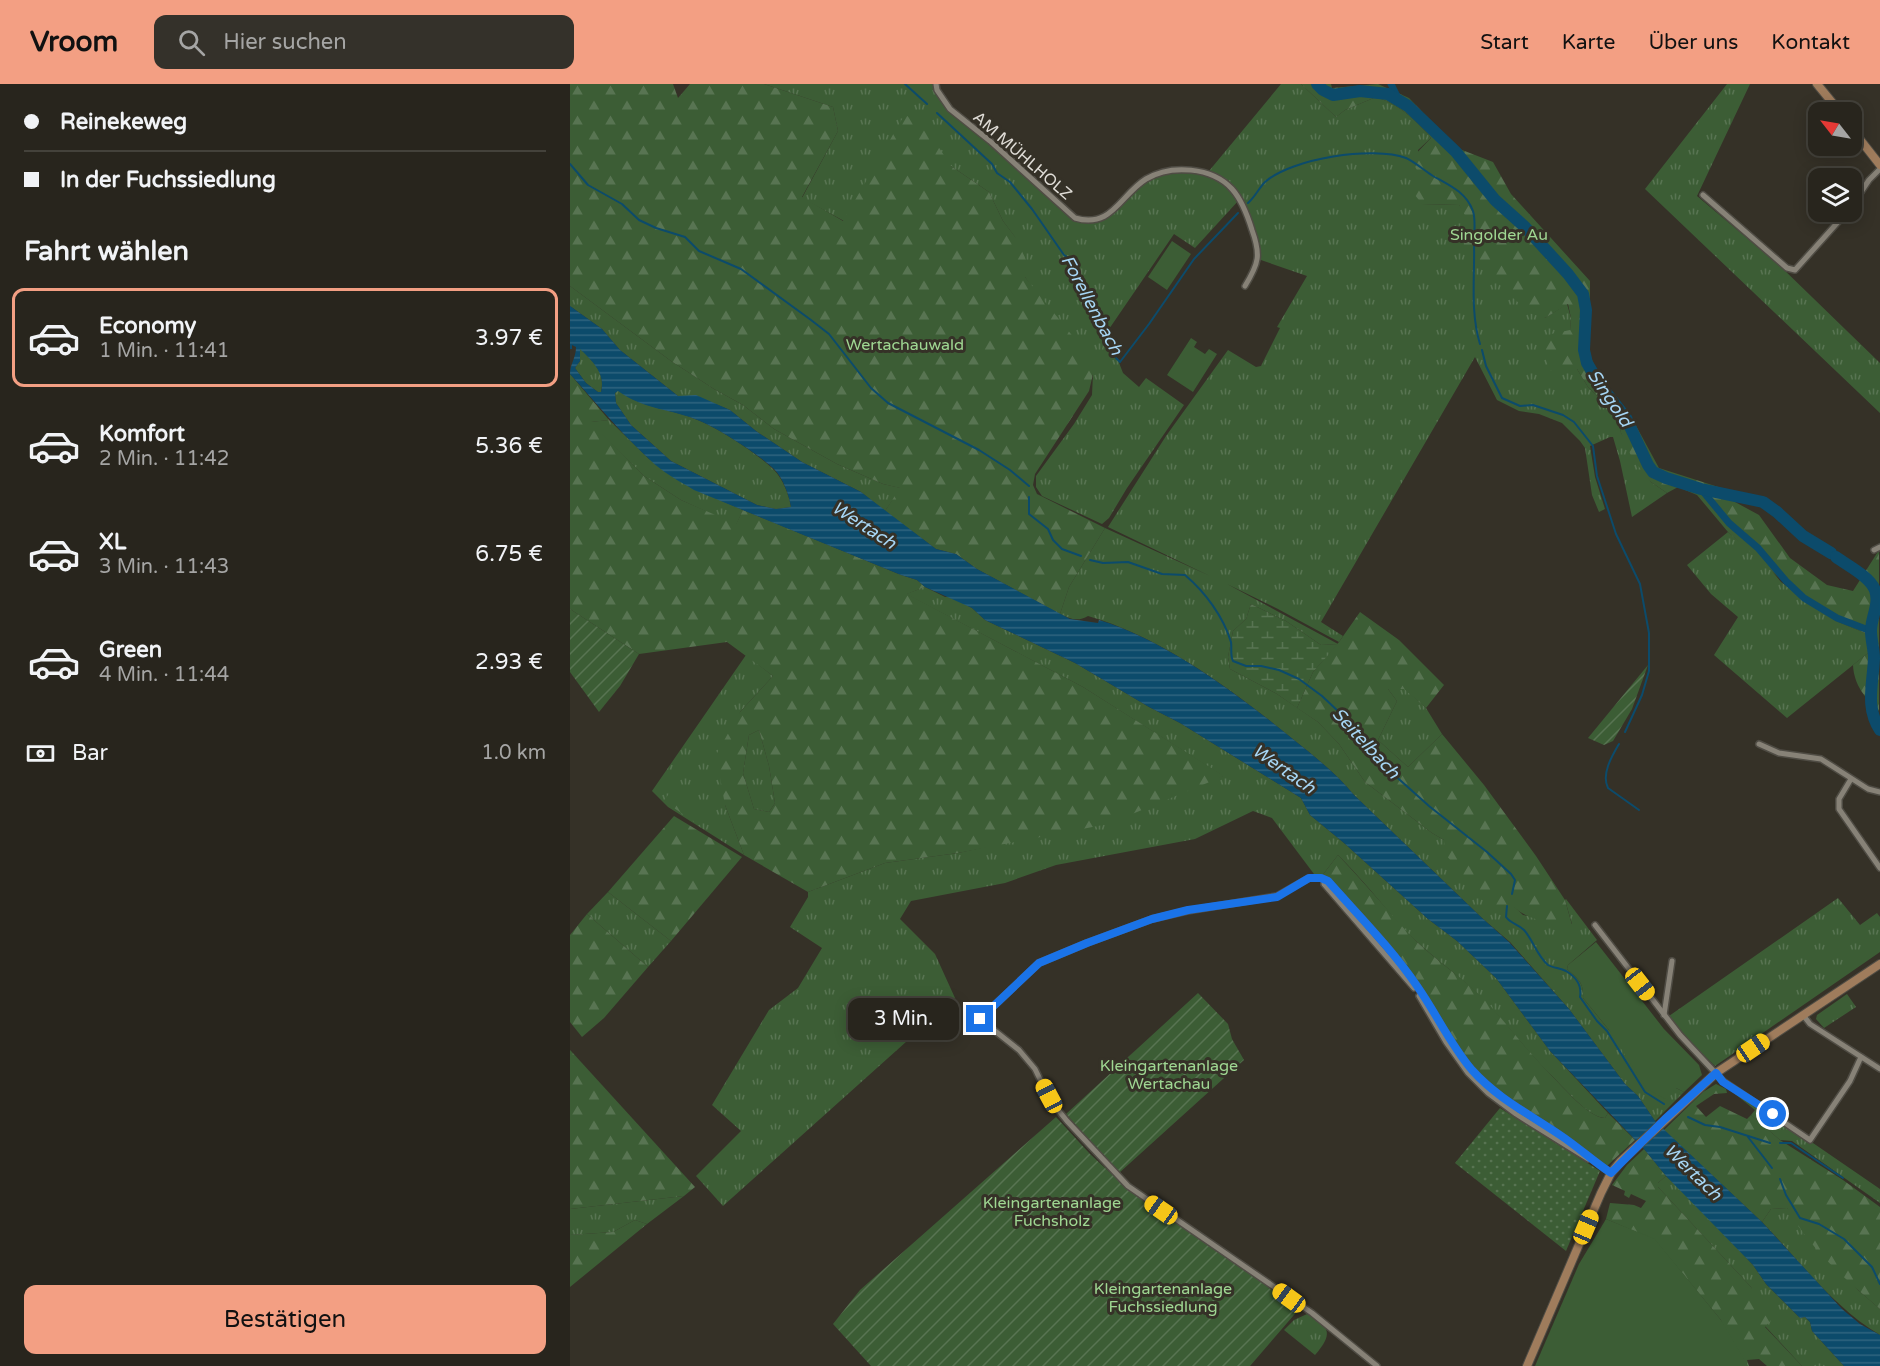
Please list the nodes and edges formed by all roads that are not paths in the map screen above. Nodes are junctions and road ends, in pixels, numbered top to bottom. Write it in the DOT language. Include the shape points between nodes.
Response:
graph roads {
  1 [pos="936,84"];
  2 [pos="1816,84"];
  3 [pos="1831,102"];
  4 [pos="1862,143"];
  5 [pos="1880,167"];
  6 [pos="1862,190"];
  7 [pos="1703,195"];
  8 [pos="1838,222"];
  9 [pos="1245,286"];
  10 [pos="1759,744"];
  11 [pos="1851,779"];
  12 [pos="1880,792"];
  13 [pos="1880,868"];
  14 [pos="1595,925"];
  15 [pos="1672,961"];
  16 [pos="1880,964"];
  17 [pos="1664,1015"];
  18 [pos="1803,1016"];
  19 [pos="1862,1057"];
  20 [pos="1880,1069"];
  21 [pos="1716,1073"];
  22 [pos="1611,1173"];
  23 [pos="1377,1366"];
  24 [pos="1527,1366"];
  1 -- 9 [label="street, AM MÜHLHOLZ" via="950,109 1075,218 1091,221 1107,215 1146,179 1170,170 1196,171 1221,181 1239,200 1257,246 1255,270"];
  2 -- 3 [label="street"];
  4 -- 5 [label="street"];
  5 -- 6 [label="street"];
  7 -- 8 [label="street" via="1787,268 1796,270"];
  10 -- 11 [label="street" via="1779,753 1821,759"];
  11 -- 12 [label="street"];
  11 -- 13 [label="street" via="1839,799 1839,808"];
  14 -- 17 [label="street"];
  15 -- 17 [label="street"];
  16 -- 18 [label="street"];
  17 -- 21 [label="street"];
  18 -- 19 [label="street"];
  18 -- 21 [label="street"];
  19 -- 20 [label="street"];
  19 -- 21 [label="street" via="1810,1140 1723,1082"];
  21 -- 22 [label="street"];
  22 -- 23 [label="street" via="1499,1095 1472,1069 1397,959 1328,881 1321,878 1309,878 1277,897 1188,910 1087,943 1039,963 980,1019 1019,1050 1035,1069 1050,1100 1128,1186 1312,1313"];
  22 -- 24 [label="street"];
}
